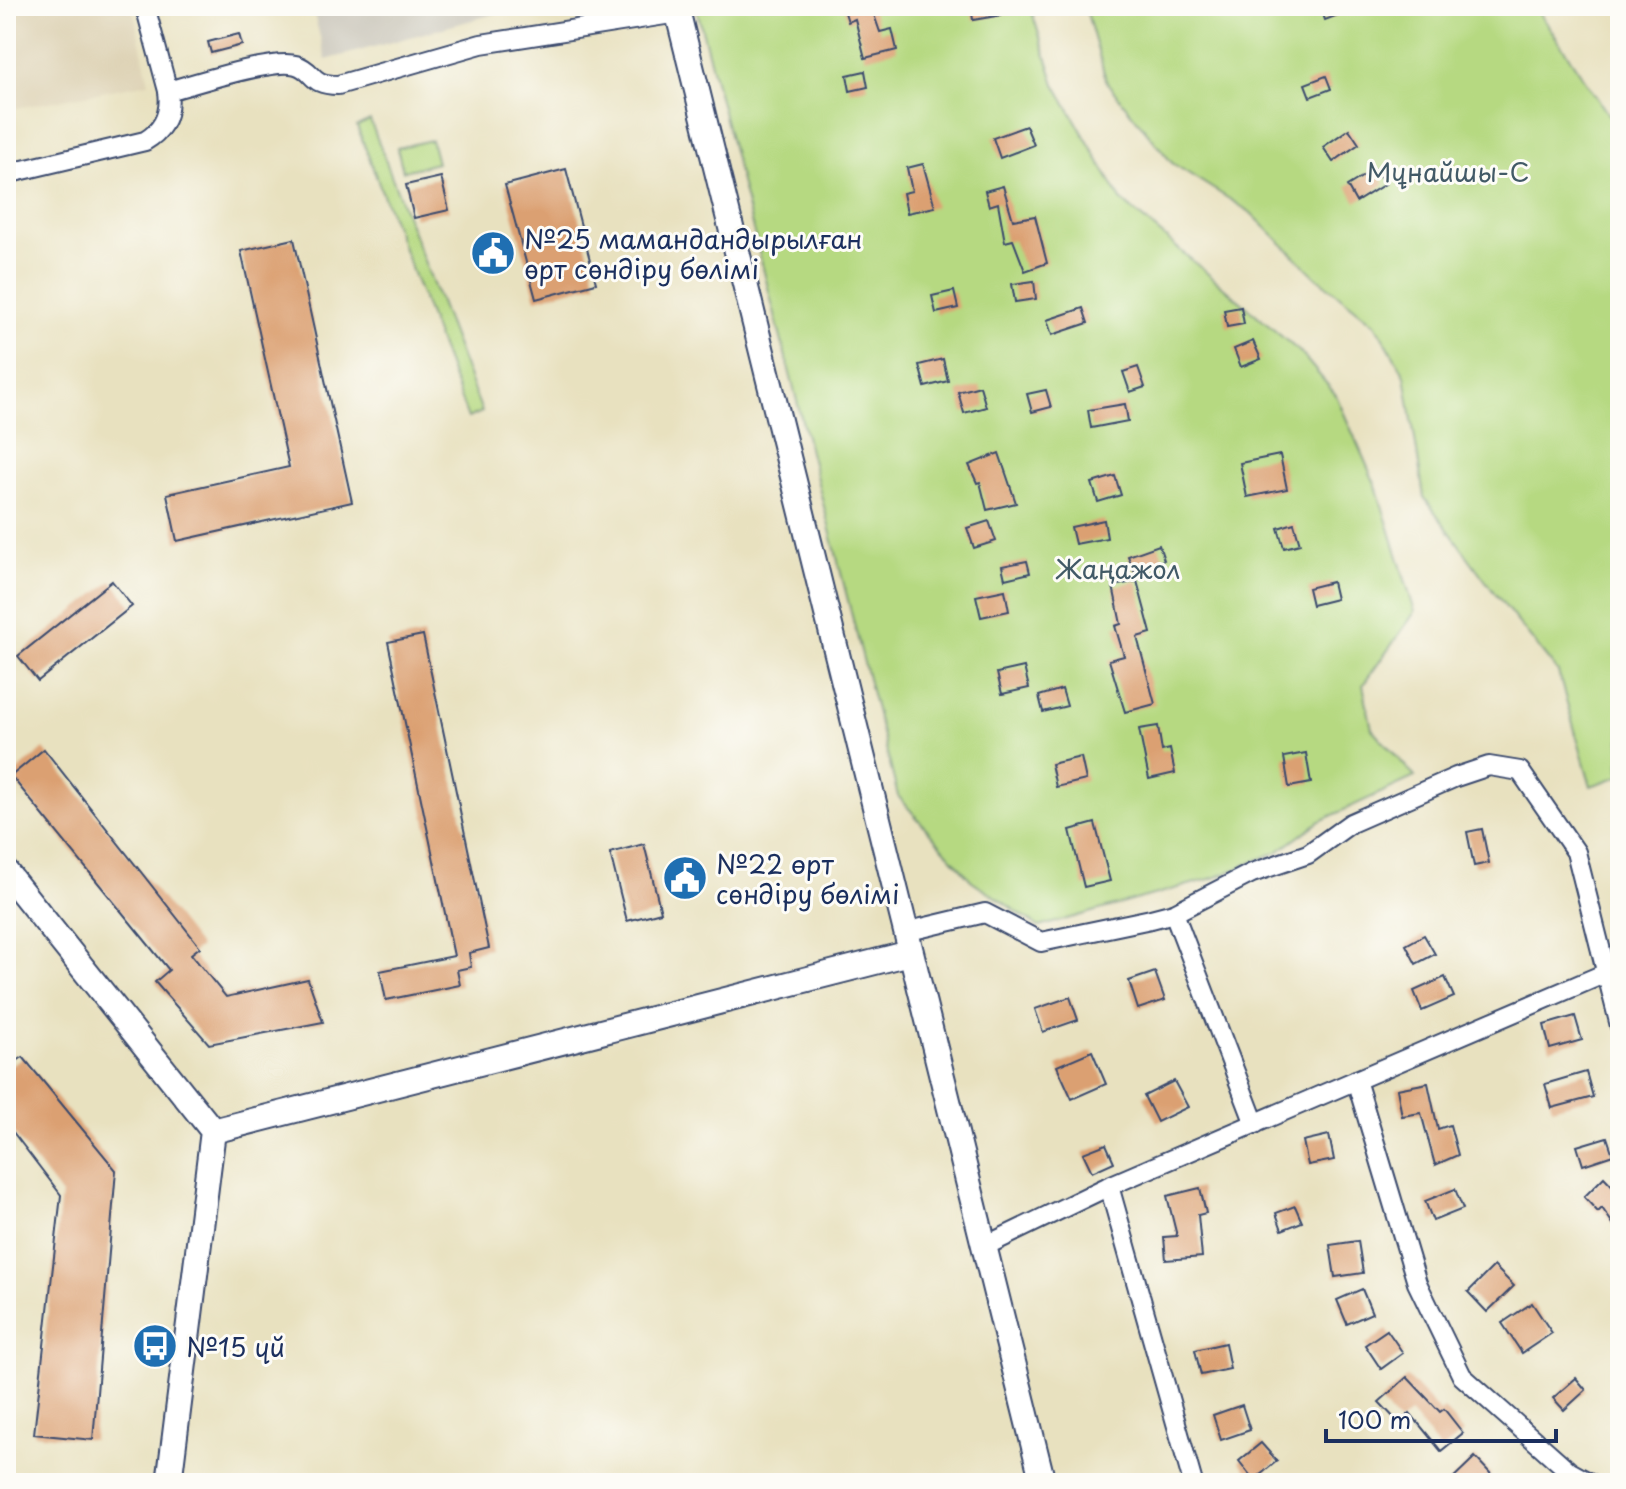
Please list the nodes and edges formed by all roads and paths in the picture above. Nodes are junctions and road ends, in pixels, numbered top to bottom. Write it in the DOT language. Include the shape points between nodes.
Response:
graph roads {
  1 [pos="145,6"];
  2 [pos="677,10"];
  3 [pos="168,91"];
  4 [pos="6,174"];
  5 [pos="6,872"];
  6 [pos="1174,913"];
  7 [pos="907,943"];
  8 [pos="1606,973"];
  9 [pos="1620,1026"];
  10 [pos="1356,1080"];
  11 [pos="1255,1124"];
  12 [pos="213,1131"];
  13 [pos="1109,1186"];
  14 [pos="985,1246"];
  15 [pos="169,1483"];
  16 [pos="1043,1483"];
  17 [pos="1193,1483"];
  18 [pos="1590,1483"];
  1 -- 3 [label="street"];
  2 -- 3 [label="street" via="481,44 338,85 323,85 295,65 280,64"];
  2 -- 7 [label="street"];
  3 -- 4 [label="street" via="164,125 145,141"];
  5 -- 12 [label="street"];
  6 -- 7 [label="street" via="1041,942 985,913"];
  6 -- 8 [label="street" via="1252,873 1308,854 1351,823 1489,766 1520,771 1576,852"];
  6 -- 11 [label="street"];
  7 -- 12 [label="street"];
  7 -- 14 [label="street"];
  8 -- 9 [label="street"];
  8 -- 10 [label="street"];
  10 -- 11 [label="street"];
  10 -- 18 [label="street" via="1417,1283 1462,1376 1570,1472"];
  11 -- 13 [label="street"];
  12 -- 15 [label="street"];
  13 -- 14 [label="street"];
  13 -- 17 [label="street"];
  14 -- 16 [label="street"];
}
